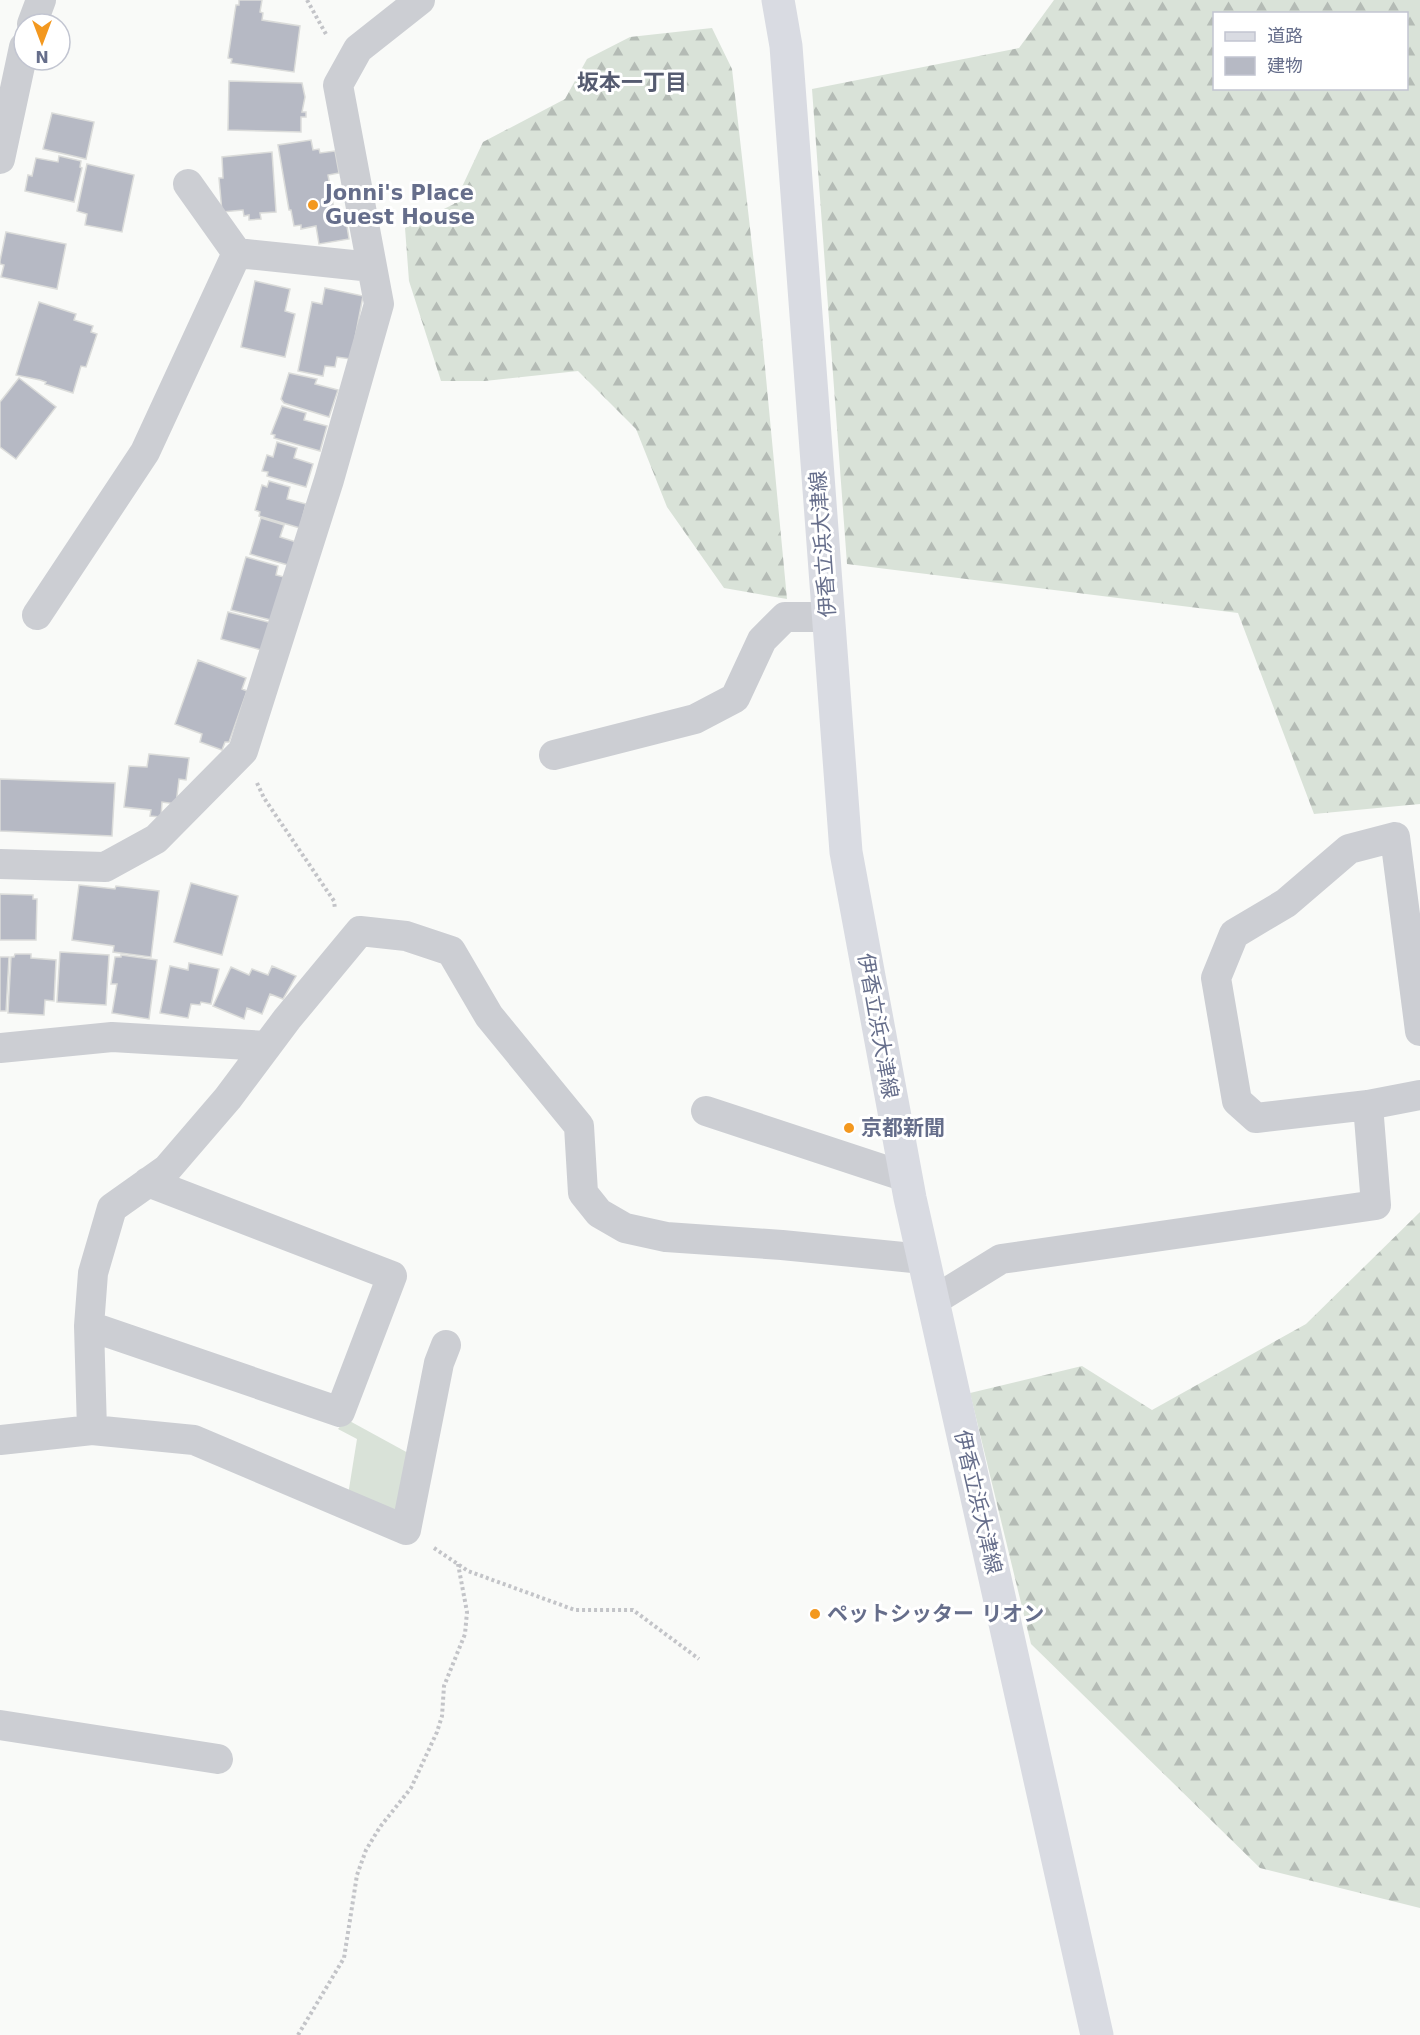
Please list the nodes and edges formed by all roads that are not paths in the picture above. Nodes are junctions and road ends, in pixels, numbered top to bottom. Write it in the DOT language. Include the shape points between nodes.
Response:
graph roads {
  1 [pos="420,0"];
  2 [pos="782,1"];
  3 [pos="19,72"];
  4 [pos="0,159"];
  5 [pos="188,184"];
  6 [pos="237,253"];
  7 [pos="372,267"];
  8 [pos="37,615"];
  9 [pos="828,617"];
  10 [pos="554,755"];
  11 [pos="0,864"];
  12 [pos="1420,1031"];
  13 [pos="267,1046"];
  14 [pos="0,1048"];
  15 [pos="1420,1095"];
  16 [pos="1368,1105"];
  17 [pos="706,1111"];
  18 [pos="906,1177"];
  19 [pos="148,1182"];
  20 [pos="923,1259"];
  21 [pos="933,1301"];
  22 [pos="89,1326"];
  23 [pos="446,1345"];
  24 [pos="92,1430"];
  25 [pos="0,1440"];
  26 [pos="0,1725"];
  27 [pos="218,1759"];
  28 [pos="1097,2035"];
  1 -- 7 [label="street" via="358,49 338,85"];
  2 -- 9 [label="main road, 伊香立浜大津線"];
  3 -- 4 [label="street"];
  5 -- 6 [label="street"];
  6 -- 7 [label="street"];
  6 -- 8 [label="street" via="146,452"];
  7 -- 11 [label="street" via="379,303 329,480 243,751 156,839 105,867"];
  9 -- 10 [label="street" via="786,617 762,640 735,698 695,719"];
  9 -- 18 [label="main road, 伊香立浜大津線" via="846,852"];
  12 -- 16 [label="street" via="1395,837 1349,849 1286,903 1234,934 1216,978 1237,1101 1256,1118"];
  13 -- 14 [label="street" via="112,1037"];
  13 -- 19 [label="street" via="167,1169"];
  13 -- 20 [label="street" via="360,931 405,936 451,951 489,1016 579,1126 583,1193 599,1213 626,1228 666,1237"];
  15 -- 16 [label="street"];
  16 -- 21 [label="street" via="1376,1205 1001,1259"];
  17 -- 18 [label="street"];
  18 -- 20 [label="main road, 伊香立浜大津線"];
  19 -- 22 [label="street" via="112,1208 93,1273"];
  19 -- 22 [label="street" via="392,1276 340,1412"];
  20 -- 21 [label="main road, 伊香立浜大津線"];
  21 -- 28 [label="main road, 伊香立浜大津線"];
  22 -- 24 [label="street"];
  23 -- 24 [label="street" via="405,1530 194,1440"];
  24 -- 25 [label="street"];
  26 -- 27 [label="street"];
}
